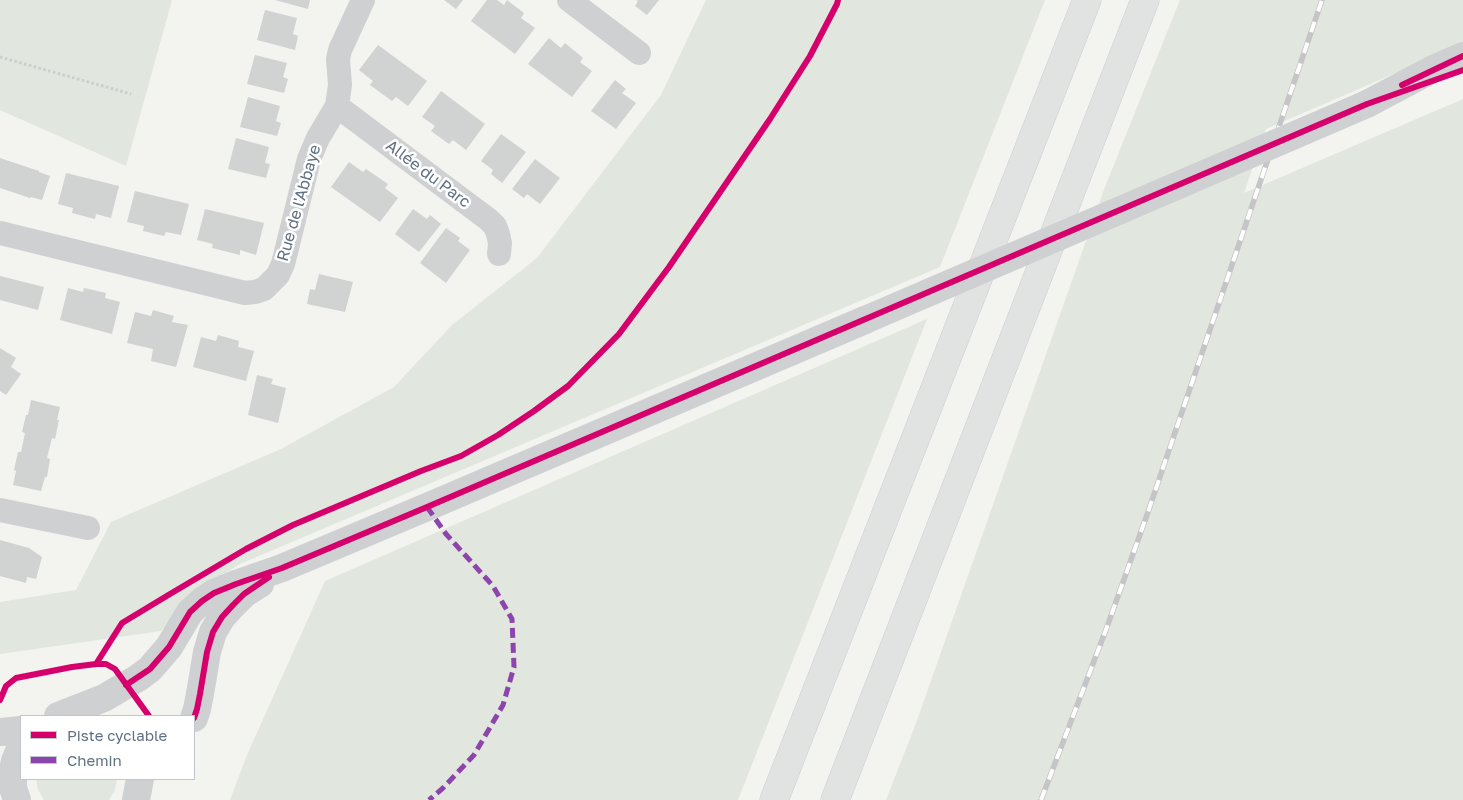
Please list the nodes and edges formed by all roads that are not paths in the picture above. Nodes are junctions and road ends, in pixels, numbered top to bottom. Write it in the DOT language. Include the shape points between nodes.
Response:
graph roads {
  1 [pos="363,0"];
  2 [pos="569,0"];
  3 [pos="1087,0"];
  4 [pos="1145,0"];
  5 [pos="639,53"];
  6 [pos="1463,56"];
  7 [pos="1463,70"];
  8 [pos="1367,104"];
  9 [pos="337,106"];
  10 [pos="0,233"];
  11 [pos="500,254"];
  12 [pos="0,510"];
  13 [pos="88,528"];
  14 [pos="282,568"];
  15 [pos="62,715"];
  16 [pos="66,715"];
  17 [pos="83,715"];
  18 [pos="195,715"];
  19 [pos="20,730"];
  20 [pos="0,732"];
  21 [pos="20,748"];
  22 [pos="0,791"];
  23 [pos="12,800"];
  24 [pos="17,800"];
  25 [pos="774,800"];
  26 [pos="835,800"];
  1 -- 9 [label="street, Rue de l'Abbaye" via="340,50"];
  2 -- 5 [label="street"];
  3 -- 25 [label="highway"];
  4 -- 26 [label="highway"];
  6 -- 8 [label="street"];
  7 -- 8 [label="street"];
  8 -- 14 [label="street, bridge"];
  9 -- 10 [label="street, Rue de l'Abbaye" via="309,159 283,264 278,275 264,289 245,293"];
  9 -- 11 [label="street, Allée du Parc" via="489,220 498,234"];
  12 -- 13 [label="street"];
  14 -- 15 [label="street" via="214,593 190,612 169,647 150,669 104,698"];
  14 -- 18 [label="street" via="244,594 222,617 207,652"];
  16 -- 17 [label="street"];
  19 -- 20 [label="street"];
  21 -- 24 [label="street" via="13,770"];
  22 -- 23 [label="street"];
}
